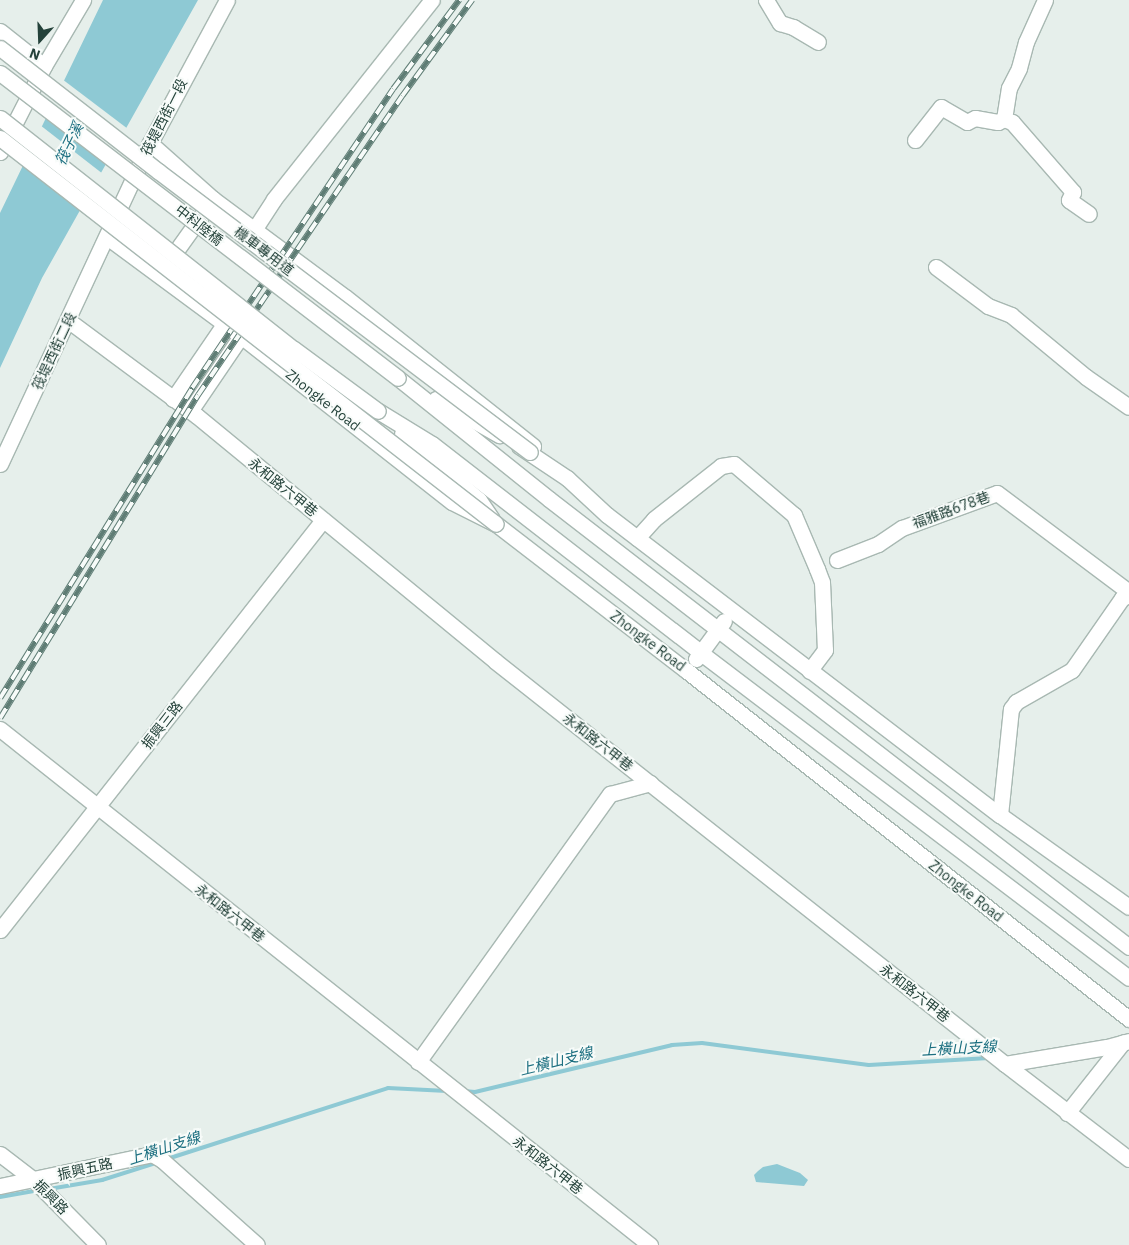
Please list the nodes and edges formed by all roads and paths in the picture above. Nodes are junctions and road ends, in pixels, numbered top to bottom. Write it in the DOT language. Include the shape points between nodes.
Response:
graph roads {
  1 [pos="83,0"];
  2 [pos="227,0"];
  3 [pos="432,0"];
  4 [pos="766,0"];
  5 [pos="1045,0"];
  6 [pos="0,30"];
  7 [pos="818,42"];
  8 [pos="0,48"];
  9 [pos="44,66"];
  10 [pos="0,73"];
  11 [pos="0,118"];
  12 [pos="1004,119"];
  13 [pos="0,138"];
  14 [pos="915,140"];
  15 [pos="150,144"];
  16 [pos="0,152"];
  17 [pos="213,199"];
  18 [pos="1089,214"];
  19 [pos="254,230"];
  20 [pos="107,237"];
  21 [pos="936,267"];
  22 [pos="158,275"];
  23 [pos="69,321"];
  24 [pos="224,323"];
  25 [pos="241,336"];
  26 [pos="398,378"];
  27 [pos="173,398"];
  28 [pos="1129,407"];
  29 [pos="190,411"];
  30 [pos="378,411"];
  31 [pos="530,452"];
  32 [pos="0,464"];
  33 [pos="567,478"];
  34 [pos="323,520"];
  35 [pos="496,524"];
  36 [pos="637,538"];
  37 [pos="837,560"];
  38 [pos="1129,594"];
  39 [pos="731,610"];
  40 [pos="719,629"];
  41 [pos="700,652"];
  42 [pos="687,671"];
  43 [pos="809,671"];
  44 [pos="0,728"];
  45 [pos="650,783"];
  46 [pos="97,807"];
  47 [pos="1000,815"];
  48 [pos="1129,907"];
  49 [pos="0,930"];
  50 [pos="1129,947"];
  51 [pos="1129,978"];
  52 [pos="1129,1019"];
  53 [pos="1126,1041"];
  54 [pos="418,1062"];
  55 [pos="1005,1064"];
  56 [pos="1067,1113"];
  57 [pos="0,1154"];
  58 [pos="1129,1159"];
  59 [pos="34,1180"];
  60 [pos="0,1186"];
  61 [pos="98,1245"];
  62 [pos="257,1245"];
  63 [pos="650,1245"];
  1 -- 9 [label="street"];
  2 -- 15 [label="street, 筏堤西街一段"];
  3 -- 19 [label="street" via="286,184"];
  4 -- 7 [label="street" via="780,23"];
  5 -- 12 [label="street" via="1009,88"];
  6 -- 9 [label="street"];
  8 -- 31 [label="street, 機車專用道, bridge"];
  9 -- 16 [label="street"];
  10 -- 26 [label="street, 中科陸橋, bridge"];
  11 -- 30 [label="street, bridge" via="294,350"];
  12 -- 14 [label="street" via="998,122 975,118 967,122 941,107"];
  12 -- 18 [label="street" via="1012,122 1073,192 1069,200"];
  13 -- 35 [label="street, bridge"];
  15 -- 17 [label="street"];
  15 -- 20 [label="street, 筏堤西街一段"];
  17 -- 19 [label="street"];
  17 -- 22 [label="street"];
  19 -- 33 [label="street" via="346,297 491,411"];
  20 -- 22 [label="street, Zhongke Road"];
  20 -- 23 [label="street, 筏堤西街二段"];
  21 -- 28 [label="street" via="988,306 1011,315 1086,377"];
  22 -- 24 [label="street, Zhongke Road"];
  23 -- 27 [label="street, 永和路六甲巷"];
  23 -- 32 [label="street, 筏堤西街二段"];
  24 -- 25 [label="street, Zhongke Road"];
  24 -- 27 [label="street"];
  25 -- 29 [label="street"];
  25 -- 35 [label="street, Zhongke Road" via="452,502"];
  26 -- 31 [label="street"];
  26 -- 40 [label="street"];
  27 -- 29 [label="street, 永和路六甲巷"];
  29 -- 34 [label="street, 永和路六甲巷"];
  30 -- 35 [label="street" via="479,500"];
  30 -- 41 [label="street, Zhongke Road" via="432,444"];
  31 -- 33 [label="street"];
  33 -- 36 [label="street"];
  34 -- 45 [label="street, 永和路六甲巷"];
  34 -- 46 [label="street, 振興三路"];
  35 -- 42 [label="street, Zhongke Road"];
  36 -- 39 [label="street"];
  36 -- 43 [label="street" via="654,519 721,466 734,464 794,515 822,582 825,650"];
  37 -- 38 [label="street, 福雅路678巷" via="878,544 902,528 997,493"];
  38 -- 47 [label="street" via="1122,598 1072,670 1016,702 1011,709"];
  39 -- 40 [label="street"];
  39 -- 43 [label="street"];
  40 -- 41 [label="street"];
  40 -- 50 [label="street"];
  41 -- 42 [label="street"];
  41 -- 51 [label="street, Zhongke Road"];
  42 -- 52 [label="street, Zhongke Road"];
  43 -- 47 [label="street"];
  44 -- 46 [label="street, 永和路六甲巷"];
  45 -- 54 [label="street" via="610,794"];
  45 -- 55 [label="street, 永和路六甲巷"];
  46 -- 49 [label="street, 振興三路"];
  46 -- 54 [label="street, 永和路六甲巷"];
  47 -- 48 [label="street"];
  53 -- 55 [label="street"];
  53 -- 56 [label="street"];
  54 -- 63 [label="street, 永和路六甲巷"];
  55 -- 56 [label="street, 永和路六甲巷"];
  56 -- 58 [label="street, 永和路六甲巷"];
  57 -- 59 [label="street, 振興路"];
  59 -- 60 [label="street, 振興五路"];
  59 -- 61 [label="street, 振興路"];
  59 -- 62 [label="street, 振興五路" via="152,1154"];
}
